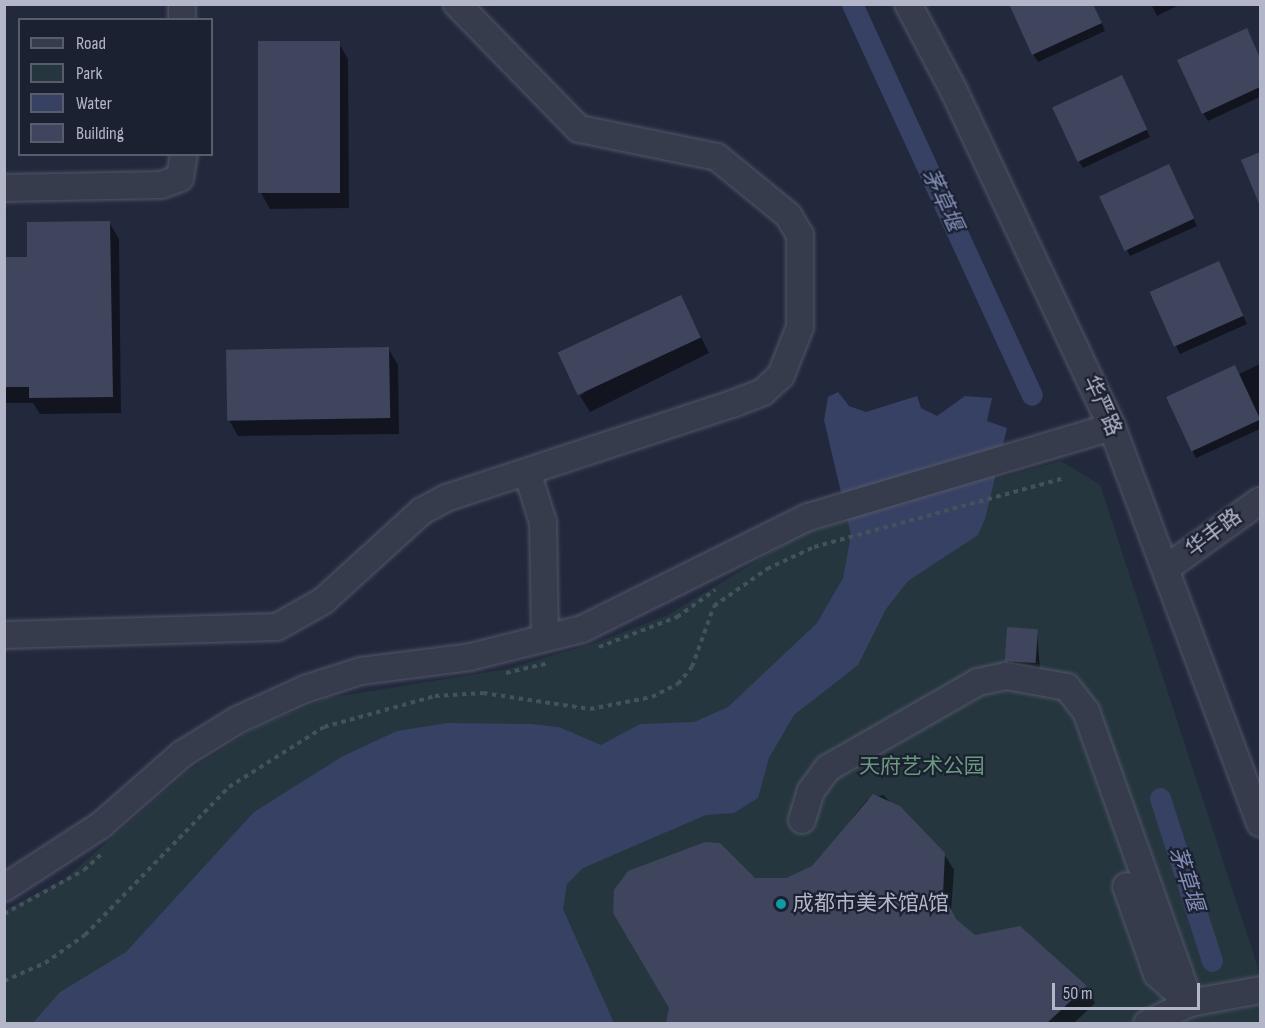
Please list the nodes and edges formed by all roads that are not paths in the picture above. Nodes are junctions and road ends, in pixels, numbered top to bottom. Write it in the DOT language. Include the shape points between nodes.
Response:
graph roads {
  1 [pos="457,4"];
  2 [pos="908,4"];
  3 [pos="184,156"];
  4 [pos="4,188"];
  5 [pos="1112,427"];
  6 [pos="528,474"];
  7 [pos="1260,501"];
  8 [pos="1168,567"];
  9 [pos="4,635"];
  10 [pos="550,649"];
  11 [pos="802,820"];
  12 [pos="1260,823"];
  13 [pos="1126,886"];
  14 [pos="4,888"];
  15 [pos="1260,990"];
  16 [pos="1190,1003"];
  17 [pos="1147,1023"];
  1 -- 6 [label="street" via="579,129 717,157 788,215 800,236 795,350 763,392"];
  2 -- 5 [label="street, 华严路" via="954,91"];
  3 -- 4 [label="street" via="180,178 160,185"];
  5 -- 8 [label="street, 华严路"];
  5 -- 10 [label="street" via="1027,455 870,496 753,542"];
  6 -- 9 [label="street" via="446,498 422,511 323,601 277,627"];
  6 -- 10 [label="street" via="543,522"];
  7 -- 8 [label="street, 华丰路"];
  8 -- 12 [label="street, 华严路"];
  10 -- 14 [label="street" via="361,672 239,718 182,754 55,860"];
  11 -- 16 [label="street" via="811,791 828,768 978,682 1006,676 1068,687 1086,711"];
  13 -- 16 [label="street" via="1157,974"];
  15 -- 16 [label="street"];
  16 -- 17 [label="street"];
}
